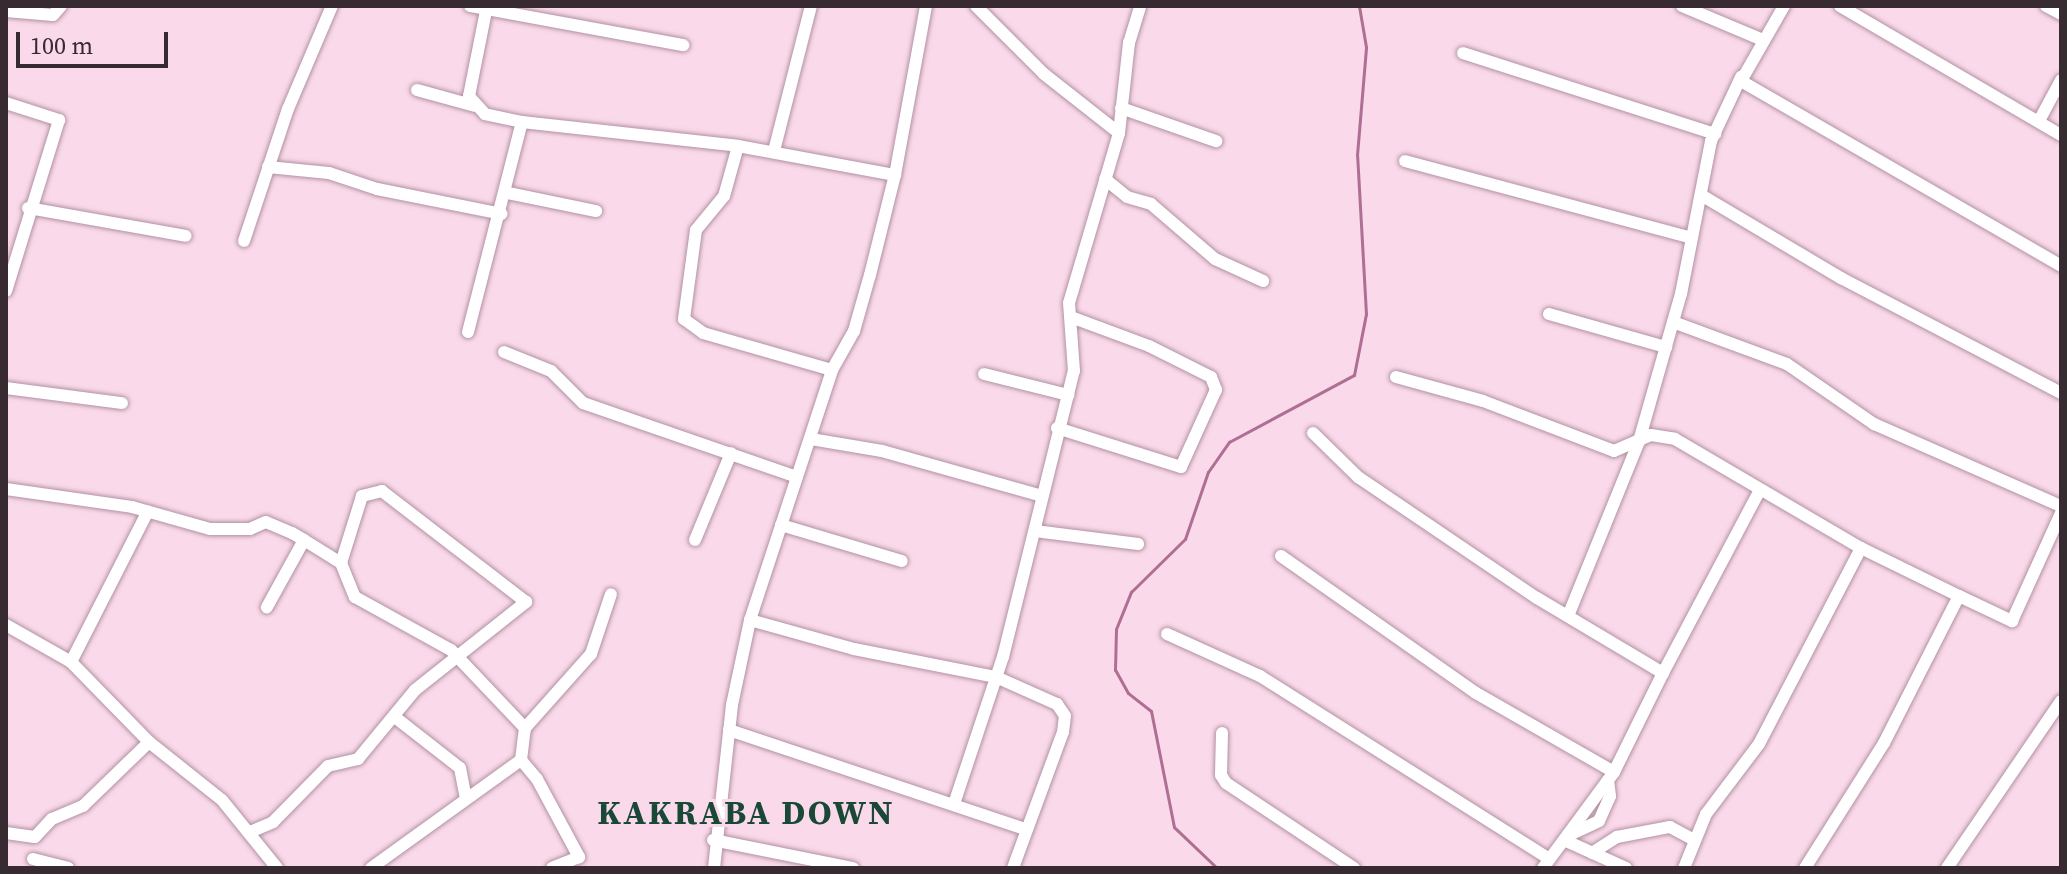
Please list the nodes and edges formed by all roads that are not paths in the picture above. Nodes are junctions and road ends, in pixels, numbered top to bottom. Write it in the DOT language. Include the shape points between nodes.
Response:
graph roads {
  1 [pos="61,6"];
  2 [pos="332,6"];
  3 [pos="470,6"];
  4 [pos="811,6"];
  5 [pos="926,6"];
  6 [pos="976,6"];
  7 [pos="1140,6"];
  8 [pos="1682,6"];
  9 [pos="1784,6"];
  10 [pos="1840,6"];
  11 [pos="2046,6"];
  12 [pos="487,7"];
  13 [pos="6,11"];
  14 [pos="2061,14"];
  15 [pos="1763,40"];
  16 [pos="683,45"];
  17 [pos="1463,53"];
  18 [pos="1741,77"];
  19 [pos="2061,80"];
  20 [pos="417,90"];
  21 [pos="6,103"];
  22 [pos="475,106"];
  23 [pos="1121,108"];
  24 [pos="2040,119"];
  25 [pos="522,122"];
  26 [pos="1119,133"];
  27 [pos="1715,134"];
  28 [pos="2061,135"];
  29 [pos="1216,141"];
  30 [pos="738,146"];
  31 [pos="774,151"];
  32 [pos="1405,161"];
  33 [pos="268,167"];
  34 [pos="895,175"];
  35 [pos="1105,179"];
  36 [pos="508,193"];
  37 [pos="1701,195"];
  38 [pos="28,208"];
  39 [pos="596,211"];
  40 [pos="502,214"];
  41 [pos="186,236"];
  42 [pos="1692,238"];
  43 [pos="244,241"];
  44 [pos="2061,266"];
  45 [pos="1263,281"];
  46 [pos="6,288"];
  47 [pos="1549,314"];
  48 [pos="1071,317"];
  49 [pos="1673,322"];
  50 [pos="468,332"];
  51 [pos="1666,347"];
  52 [pos="504,352"];
  53 [pos="832,370"];
  54 [pos="984,374"];
  55 [pos="1396,377"];
  56 [pos="6,388"];
  57 [pos="2061,393"];
  58 [pos="1068,395"];
  59 [pos="122,403"];
  60 [pos="1057,428"];
  61 [pos="1313,433"];
  62 [pos="811,439"];
  63 [pos="1639,441"];
  64 [pos="731,453"];
  65 [pos="797,477"];
  66 [pos="6,489"];
  67 [pos="1760,490"];
  68 [pos="1042,496"];
  69 [pos="2061,506"];
  70 [pos="148,511"];
  71 [pos="2061,513"];
  72 [pos="781,525"];
  73 [pos="1035,531"];
  74 [pos="304,540"];
  75 [pos="695,540"];
  76 [pos="1138,544"];
  77 [pos="1861,548"];
  78 [pos="1281,556"];
  79 [pos="902,561"];
  80 [pos="341,563"];
  81 [pos="611,594"];
  82 [pos="1959,596"];
  83 [pos="267,607"];
  84 [pos="1568,616"];
  85 [pos="750,620"];
  86 [pos="6,625"];
  87 [pos="1167,634"];
  88 [pos="457,656"];
  89 [pos="71,662"];
  90 [pos="1663,673"];
  91 [pos="996,677"];
  92 [pos="2061,701"];
  93 [pos="396,718"];
  94 [pos="525,728"];
  95 [pos="729,730"];
  96 [pos="1222,733"];
  97 [pos="149,742"];
  98 [pos="521,760"];
  99 [pos="1611,776"];
  100 [pos="466,798"];
  101 [pos="954,804"];
  102 [pos="1025,829"];
  103 [pos="250,832"];
  104 [pos="6,833"];
  105 [pos="35,837"];
  106 [pos="1565,838"];
  107 [pos="713,840"];
  108 [pos="1694,840"];
  109 [pos="1592,853"];
  110 [pos="388,854"];
  111 [pos="32,864"];
  112 [pos="1546,864"];
  113 [pos="1687,867"];
  114 [pos="68,868"];
  115 [pos="277,868"];
  116 [pos="371,868"];
  117 [pos="393,868"];
  118 [pos="552,868"];
  119 [pos="714,868"];
  120 [pos="853,868"];
  121 [pos="1013,868"];
  122 [pos="1354,868"];
  123 [pos="1626,868"];
  124 [pos="1805,868"];
  125 [pos="1947,868"];
  1 -- 13 [label="street" via="53,15"];
  2 -- 33 [label="street"];
  3 -- 12 [label="street"];
  4 -- 31 [label="street"];
  5 -- 34 [label="street"];
  6 -- 26 [label="street" via="1044,74"];
  7 -- 23 [label="street"];
  8 -- 15 [label="street"];
  9 -- 15 [label="street"];
  10 -- 24 [label="street"];
  11 -- 14 [label="street"];
  12 -- 16 [label="street"];
  12 -- 22 [label="street" via="469,96"];
  15 -- 18 [label="street"];
  17 -- 27 [label="street"];
  18 -- 27 [label="street"];
  18 -- 44 [label="street" via="1744,84"];
  19 -- 24 [label="street"];
  20 -- 22 [label="street"];
  21 -- 38 [label="street" via="59,120"];
  22 -- 25 [label="street" via="498,119"];
  23 -- 26 [label="street"];
  23 -- 29 [label="street"];
  24 -- 28 [label="street"];
  25 -- 30 [label="street"];
  25 -- 36 [label="street"];
  26 -- 35 [label="street"];
  27 -- 37 [label="street"];
  30 -- 31 [label="street"];
  30 -- 53 [label="street" via="724,196 696,230 684,319 703,333"];
  31 -- 34 [label="street"];
  32 -- 42 [label="street"];
  33 -- 40 [label="street" via="329,173 377,189"];
  33 -- 43 [label="street"];
  34 -- 53 [label="street" via="854,331"];
  35 -- 45 [label="street" via="1119,192 1151,204 1215,259"];
  35 -- 48 [label="street" via="1069,303"];
  36 -- 39 [label="street"];
  36 -- 40 [label="street"];
  37 -- 42 [label="street"];
  37 -- 57 [label="street" via="1841,278"];
  38 -- 41 [label="street"];
  38 -- 46 [label="street"];
  40 -- 50 [label="street"];
  42 -- 49 [label="street"];
  47 -- 51 [label="street"];
  48 -- 58 [label="street" via="1075,351"];
  48 -- 60 [label="street" via="1162,352 1211,377 1216,390 1181,467"];
  49 -- 51 [label="street"];
  49 -- 69 [label="street" via="1787,364 1874,424"];
  51 -- 63 [label="street"];
  52 -- 64 [label="street" via="561,377 583,403"];
  53 -- 62 [label="street"];
  54 -- 58 [label="street"];
  55 -- 63 [label="street" via="1525,415 1605,449 1614,451"];
  56 -- 59 [label="street"];
  58 -- 60 [label="street"];
  60 -- 68 [label="street"];
  61 -- 84 [label="street" via="1358,477"];
  62 -- 65 [label="street"];
  62 -- 68 [label="street" via="882,451"];
  63 -- 67 [label="street" via="1663,434"];
  63 -- 84 [label="street"];
  64 -- 65 [label="street"];
  64 -- 75 [label="street"];
  65 -- 72 [label="street"];
  66 -- 70 [label="street"];
  67 -- 77 [label="street"];
  67 -- 90 [label="street"];
  68 -- 73 [label="street"];
  70 -- 74 [label="street" via="210,529 250,529 266,522"];
  70 -- 89 [label="street"];
  71 -- 82 [label="street" via="2012,621"];
  72 -- 79 [label="street"];
  72 -- 85 [label="street"];
  73 -- 76 [label="street"];
  73 -- 91 [label="street"];
  74 -- 80 [label="street"];
  74 -- 83 [label="street"];
  77 -- 82 [label="street"];
  77 -- 108 [label="street" via="1759,744 1706,814"];
  78 -- 99 [label="street" via="1476,693"];
  80 -- 88 [label="street" via="355,597"];
  80 -- 88 [label="street" via="362,496 382,491 526,598 524,607"];
  81 -- 94 [label="street" via="591,654"];
  82 -- 124 [label="street" via="1884,743"];
  84 -- 90 [label="street"];
  85 -- 91 [label="street" via="854,649"];
  85 -- 95 [label="street"];
  86 -- 89 [label="street"];
  87 -- 112 [label="street" via="1260,676"];
  88 -- 93 [label="street" via="415,690"];
  88 -- 94 [label="street"];
  89 -- 97 [label="street"];
  90 -- 99 [label="street"];
  91 -- 101 [label="street"];
  91 -- 102 [label="street" via="1057,704 1065,716"];
  92 -- 125 [label="street"];
  93 -- 100 [label="street" via="460,768"];
  93 -- 103 [label="street" via="358,759 328,766 273,822"];
  94 -- 98 [label="street"];
  95 -- 101 [label="street"];
  95 -- 107 [label="street"];
  96 -- 122 [label="street" via="1221,775 1226,783"];
  97 -- 103 [label="street" via="222,800"];
  97 -- 105 [label="street" via="83,806 52,819"];
  98 -- 100 [label="street"];
  98 -- 118 [label="street" via="579,857"];
  99 -- 106 [label="street"];
  99 -- 106 [label="street" via="1610,796 1599,821"];
  100 -- 110 [label="street"];
  101 -- 102 [label="street"];
  102 -- 121 [label="street"];
  103 -- 115 [label="street"];
  104 -- 105 [label="street"];
  105 -- 111 [label="street"];
  106 -- 109 [label="street"];
  106 -- 112 [label="street"];
  107 -- 119 [label="street"];
  107 -- 120 [label="street"];
  108 -- 109 [label="street" via="1680,829 1655,829 1617,837"];
  108 -- 113 [label="street"];
  109 -- 123 [label="street"];
  110 -- 116 [label="street"];
  110 -- 117 [label="street"];
  111 -- 114 [label="street"];
}
